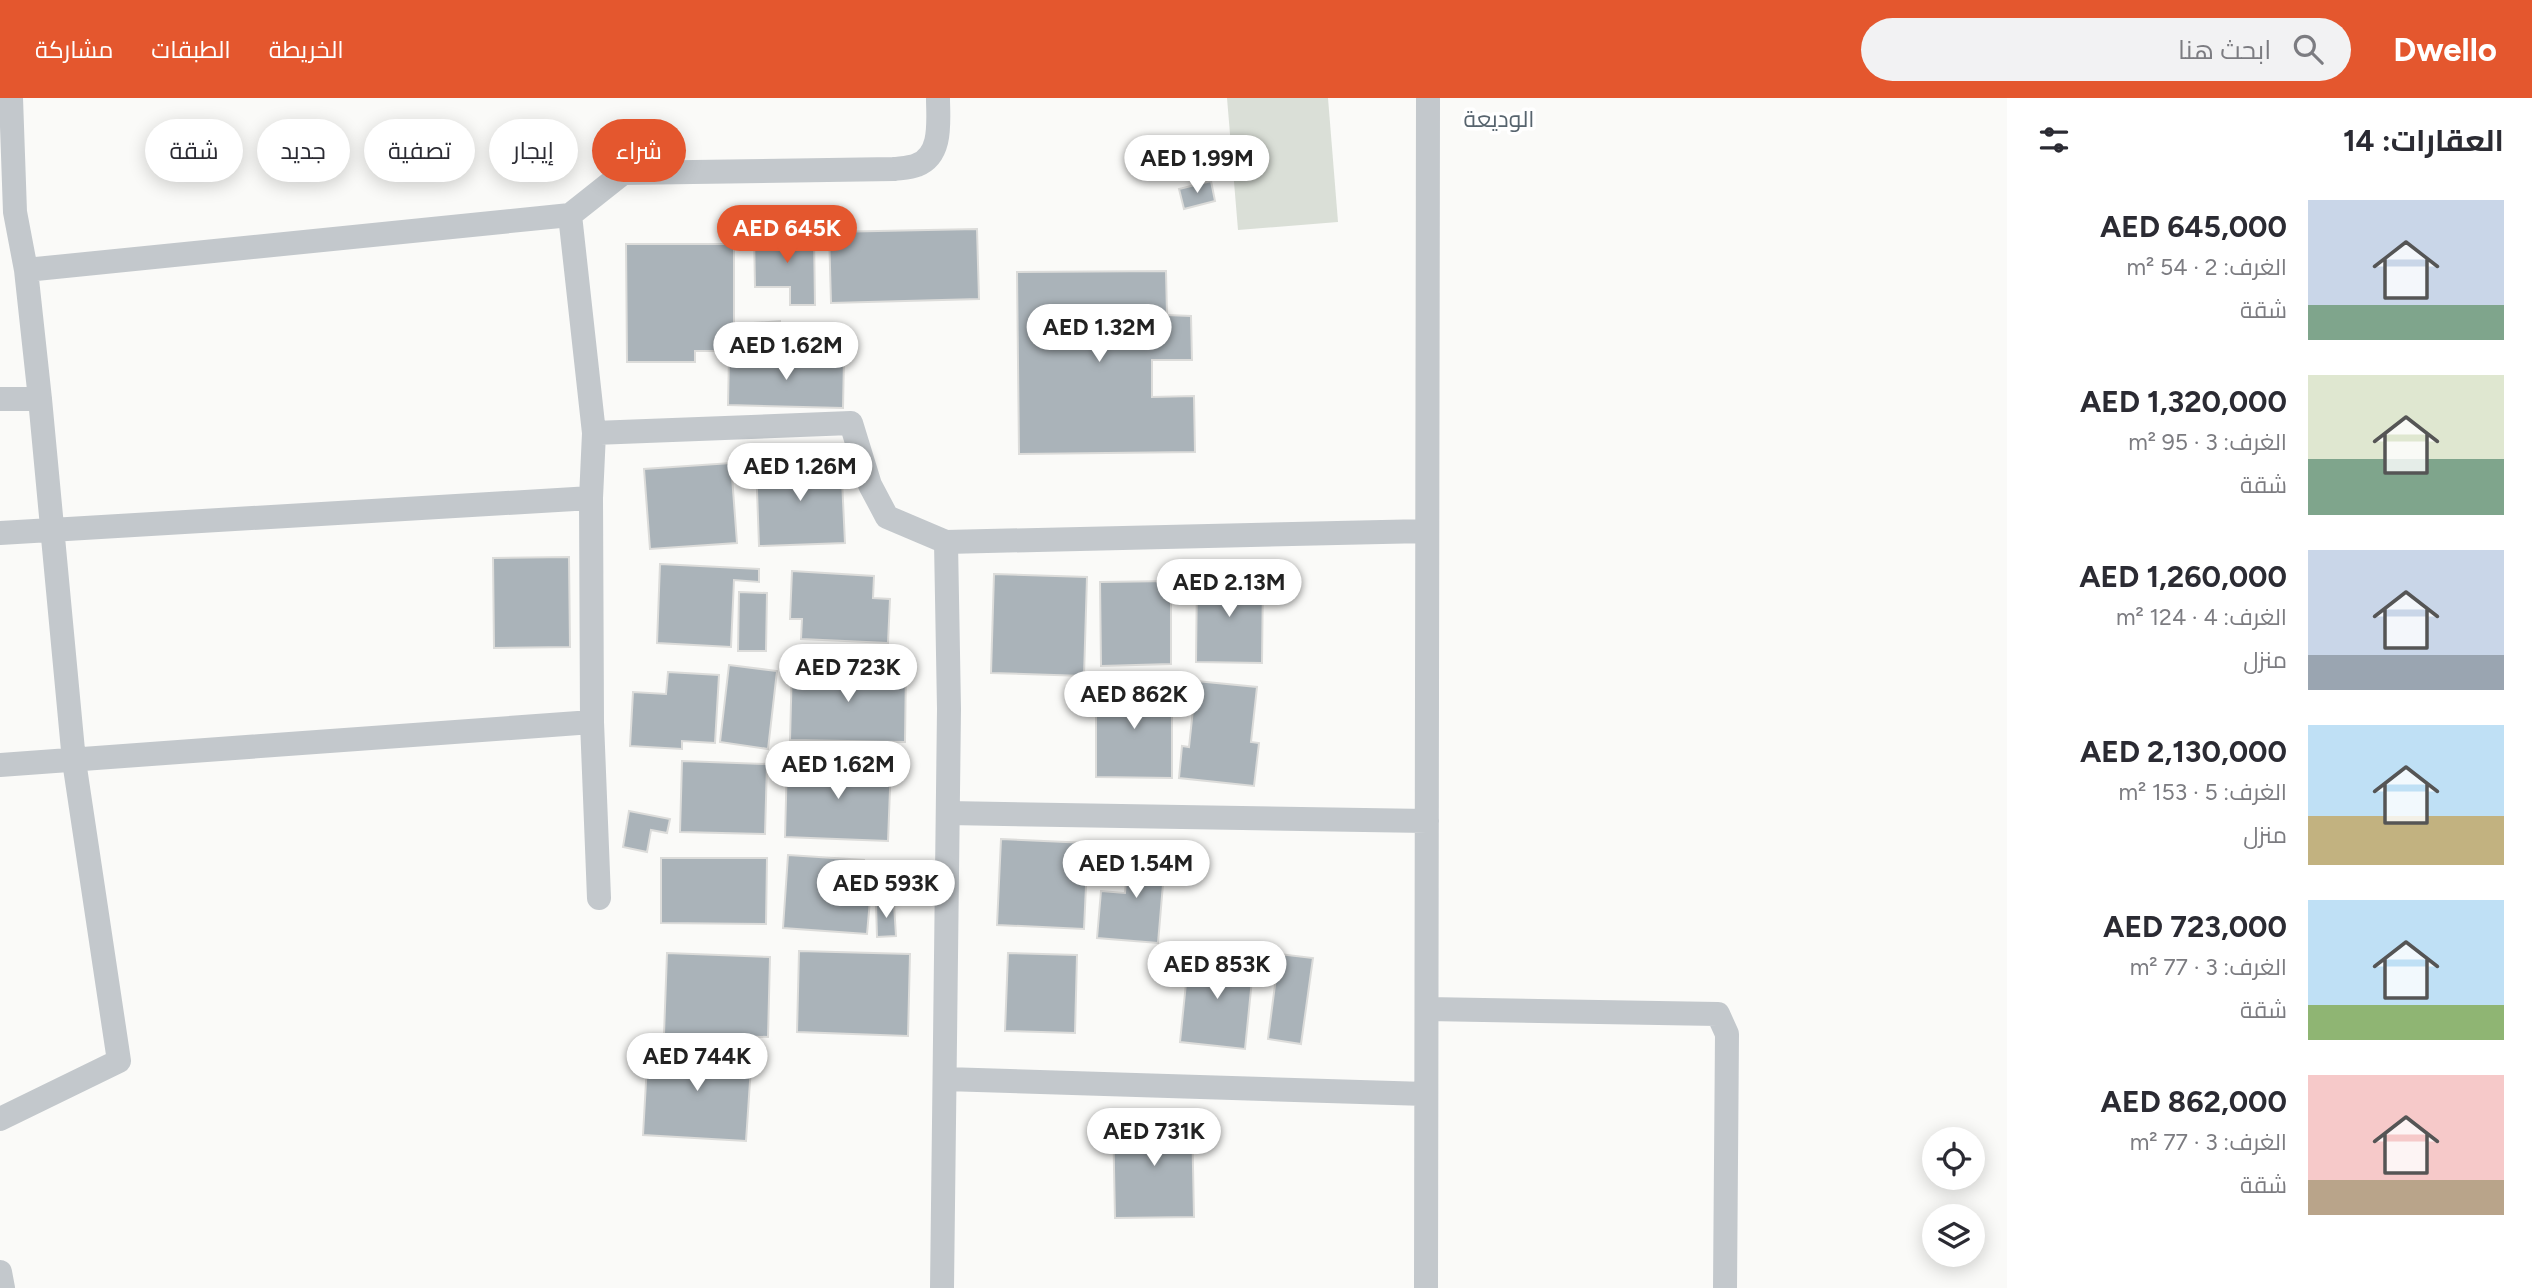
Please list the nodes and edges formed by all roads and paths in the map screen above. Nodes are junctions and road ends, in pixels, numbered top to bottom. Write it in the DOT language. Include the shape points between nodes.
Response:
graph roads {
  1 [pos="11,98"];
  2 [pos="938,98"];
  3 [pos="1428,98"];
  4 [pos="8,211"];
  5 [pos="570,215"];
  6 [pos="26,270"];
  7 [pos="40,399"];
  8 [pos="0,400"];
  9 [pos="594,433"];
  10 [pos="591,498"];
  11 [pos="52,530"];
  12 [pos="1427,531"];
  13 [pos="0,533"];
  14 [pos="946,542"];
  15 [pos="592,722"];
  16 [pos="74,761"];
  17 [pos="0,765"];
  18 [pos="948,813"];
  19 [pos="1426,821"];
  20 [pos="599,898"];
  21 [pos="1427,1009"];
  22 [pos="944,1079"];
  23 [pos="1426,1094"];
  24 [pos="0,1119"];
  25 [pos="0,1272"];
  26 [pos="3,1288"];
  27 [pos="942,1288"];
  28 [pos="1426,1288"];
  29 [pos="1725,1288"];
  1 -- 4 [label="street"];
  2 -- 5 [label="street" via="937,143 918,165 623,173"];
  3 -- 12 [label="street"];
  4 -- 6 [label="street"];
  5 -- 6 [label="street"];
  5 -- 9 [label="street"];
  6 -- 7 [label="street"];
  7 -- 8 [label="street"];
  7 -- 11 [label="street"];
  9 -- 10 [label="street"];
  9 -- 14 [label="street" via="852,423 870,485 887,517"];
  10 -- 11 [label="street"];
  10 -- 15 [label="street"];
  11 -- 13 [label="street"];
  11 -- 16 [label="street"];
  12 -- 14 [label="street"];
  12 -- 19 [label="street"];
  14 -- 18 [label="street"];
  15 -- 16 [label="street"];
  15 -- 20 [label="street"];
  16 -- 17 [label="street"];
  16 -- 24 [label="street" via="119,1061"];
  18 -- 19 [label="street"];
  18 -- 22 [label="street"];
  19 -- 21 [label="street"];
  21 -- 23 [label="street"];
  21 -- 29 [label="street" via="1718,1014 1727,1034"];
  22 -- 23 [label="street"];
  22 -- 27 [label="street"];
  23 -- 28 [label="street"];
  25 -- 26 [label="street"];
}
